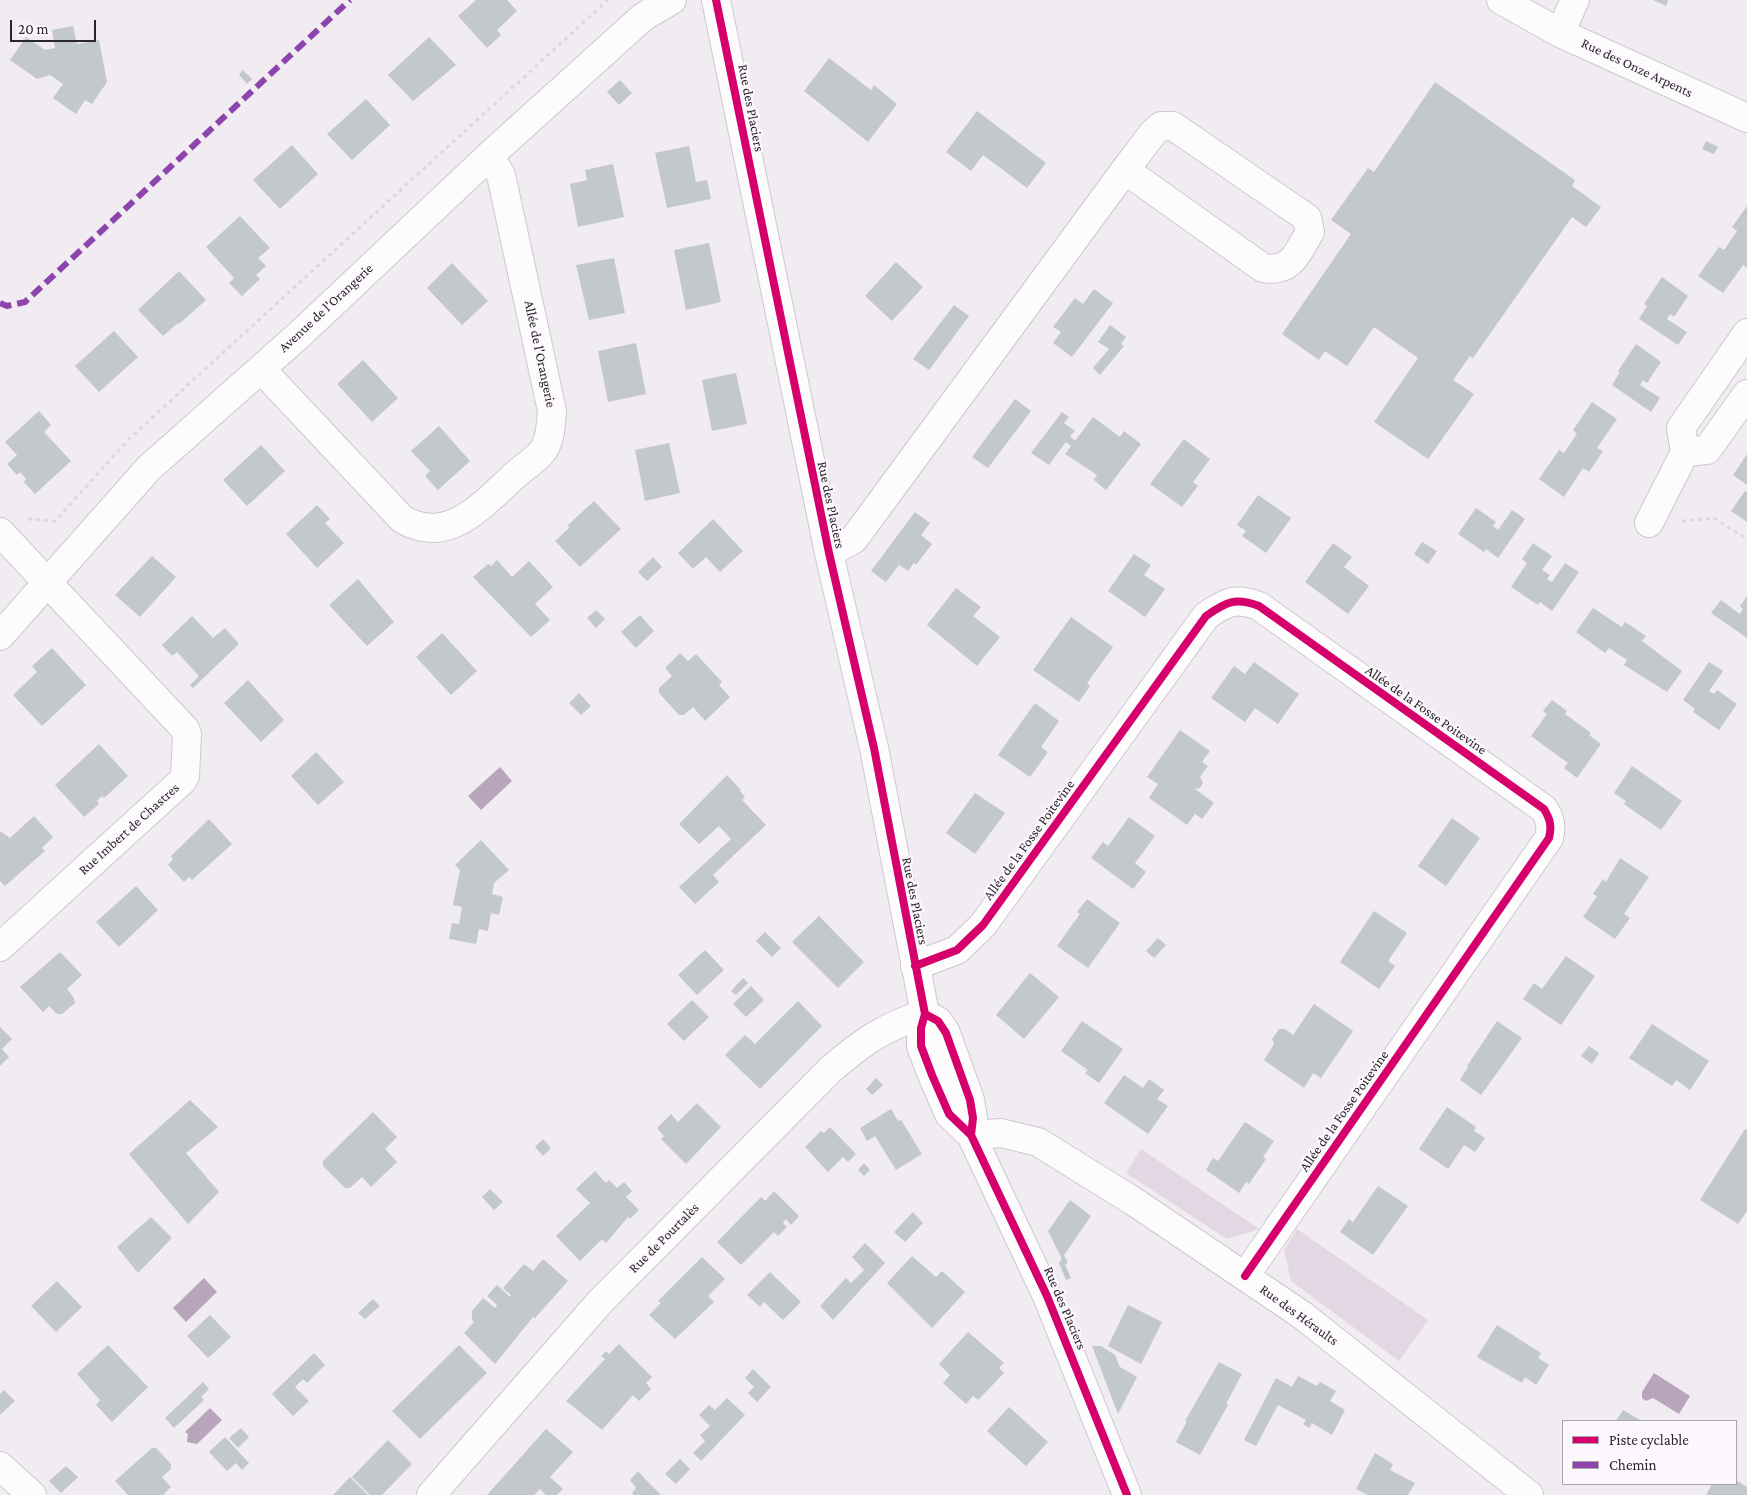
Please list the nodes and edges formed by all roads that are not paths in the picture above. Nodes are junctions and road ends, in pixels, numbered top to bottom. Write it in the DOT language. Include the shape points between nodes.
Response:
graph roads {
  1 [pos="672,0"];
  2 [pos="716,0"];
  3 [pos="1501,0"];
  4 [pos="1575,0"];
  5 [pos="1560,33"];
  6 [pos="1747,118"];
  7 [pos="489,156"];
  8 [pos="1125,170"];
  9 [pos="1747,332"];
  10 [pos="261,369"];
  11 [pos="1747,394"];
  12 [pos="1685,452"];
  13 [pos="1649,524"];
  14 [pos="3,536"];
  15 [pos="829,553"];
  16 [pos="46,583"];
  17 [pos="0,636"];
  18 [pos="0,947"];
  19 [pos="915,966"];
  20 [pos="925,1014"];
  21 [pos="971,1135"];
  22 [pos="1246,1276"];
  23 [pos="0,1466"];
  24 [pos="32,1495"];
  25 [pos="431,1495"];
  26 [pos="1127,1495"];
  27 [pos="1528,1495"];
  1 -- 7 [label="street, Avenue de l'Orangerie" via="642,17"];
  2 -- 15 [label="street, Rue des Placiers"];
  3 -- 5 [label="street, Rue des Onze Arpents"];
  4 -- 5 [label="street"];
  5 -- 6 [label="street, Rue des Onze Arpents"];
  7 -- 10 [label="street, Avenue de l'Orangerie"];
  7 -- 10 [label="street, Allée de l'Orangerie" via="501,175 552,411 551,429 544,449 469,517 430,529 416,527 402,520"];
  8 -- 8 [label="street" via="1152,133 1161,126 1172,126 1308,218 1310,232 1290,263 1282,268 1263,268"];
  8 -- 15 [label="street" via="854,539"];
  9 -- 12 [label="street" via="1682,428"];
  10 -- 16 [label="street, Avenue de l'Orangerie" via="149,468"];
  11 -- 12 [label="street" via="1707,450"];
  12 -- 13 [label="street"];
  14 -- 16 [label="street, Rue Imbert de Chastres"];
  15 -- 19 [label="street, Rue des Placiers" via="874,748"];
  16 -- 17 [label="street, Avenue de l'Orangerie"];
  16 -- 18 [label="street, Rue Imbert de Chastres" via="185,729 185,776"];
  19 -- 20 [label="street, Rue des Placiers"];
  19 -- 22 [label="street, Allée de la Fosse Poitevine" via="957,950 983,925 1206,616 1225,603 1244,600 1259,606 1544,809 1551,829 1549,838"];
  20 -- 21 [label="street, Rue des Placiers" via="921,1046 949,1114"];
  20 -- 25 [label="street, Rue de Pourtalès" via="884,1029 830,1070 600,1302"];
  21 -- 22 [label="street, Rue des Héraults" via="1001,1132 1038,1142"];
  21 -- 26 [label="street, Rue des Placiers" via="1047,1296"];
  22 -- 27 [label="street, Rue des Héraults" via="1323,1331"];
  23 -- 24 [label="street"];
}
